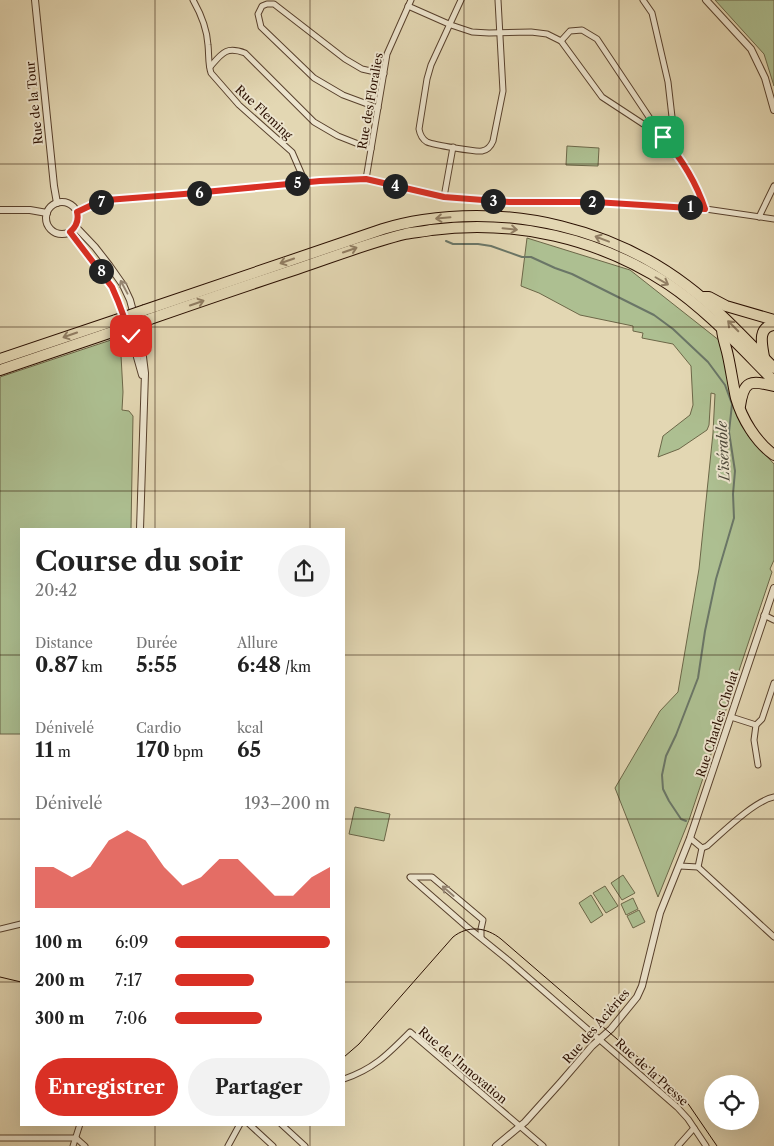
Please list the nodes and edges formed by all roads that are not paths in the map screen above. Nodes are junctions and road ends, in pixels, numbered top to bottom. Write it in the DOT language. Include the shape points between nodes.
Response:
graph roads {
  1 [pos="35,0"];
  2 [pos="193,0"];
  3 [pos="411,0"];
  4 [pos="462,0"];
  5 [pos="498,0"];
  6 [pos="643,0"];
  7 [pos="706,0"];
  8 [pos="408,6"];
  9 [pos="450,25"];
  10 [pos="499,33"];
  11 [pos="561,41"];
  12 [pos="210,67"];
  13 [pos="384,74"];
  14 [pos="378,108"];
  15 [pos="774,110"];
  16 [pos="663,137"];
  17 [pos="452,147"];
  18 [pos="371,149"];
  19 [pos="676,152"];
  20 [pos="366,179"];
  21 [pos="305,182"];
  22 [pos="774,186"];
  23 [pos="444,197"];
  24 [pos="57,203"];
  25 [pos="705,209"];
  26 [pos="0,210"];
  27 [pos="77,212"];
  28 [pos="47,213"];
  29 [pos="759,218"];
  30 [pos="774,220"];
  31 [pos="73,229"];
  32 [pos="701,297"];
  33 [pos="148,314"];
  34 [pos="774,320"];
  35 [pos="774,325"];
  36 [pos="722,330"];
  37 [pos="764,357"];
  38 [pos="0,359"];
  39 [pos="774,368"];
  40 [pos="0,370"];
  41 [pos="144,381"];
  42 [pos="774,381"];
  43 [pos="774,386"];
  44 [pos="740,407"];
  45 [pos="774,456"];
  46 [pos="140,528"];
  47 [pos="774,588"];
  48 [pos="764,615"];
  49 [pos="774,620"];
  50 [pos="774,683"];
  51 [pos="731,717"];
  52 [pos="756,725"];
  53 [pos="758,765"];
  54 [pos="774,797"];
  55 [pos="690,838"];
  56 [pos="702,848"];
  57 [pos="680,866"];
  58 [pos="698,867"];
  59 [pos="20,924"];
  60 [pos="0,929"];
  61 [pos="481,938"];
  62 [pos="774,938"];
  63 [pos="600,1040"];
  64 [pos="345,1079"];
  65 [pos="79,1126"];
  66 [pos="239,1126"];
  67 [pos="251,1126"];
  68 [pos="284,1126"];
  69 [pos="520,1126"];
  70 [pos="694,1128"];
  71 [pos="0,1138"];
  72 [pos="76,1138"];
  73 [pos="73,1146"];
  74 [pos="85,1146"];
  75 [pos="228,1146"];
  76 [pos="273,1146"];
  77 [pos="305,1146"];
  78 [pos="496,1146"];
  79 [pos="543,1146"];
  80 [pos="678,1146"];
  81 [pos="706,1146"];
  1 -- 24 [label="street, Rue de la Tour"];
  2 -- 12 [label="street, Rue Fleming" via="204,24"];
  3 -- 8 [label="street, Rue des Floralies"];
  4 -- 9 [label="street"];
  5 -- 10 [label="street"];
  6 -- 19 [label="street" via="652,13 668,82"];
  7 -- 15 [label="street" via="751,49"];
  8 -- 9 [label="street"];
  8 -- 13 [label="street, Rue des Floralies" via="387,54"];
  9 -- 10 [label="street" via="472,32"];
  9 -- 17 [label="street" via="431,65 419,129 427,142"];
  10 -- 11 [label="street" via="548,34"];
  10 -- 17 [label="street" via="503,91 492,145 481,151"];
  11 -- 16 [label="street" via="602,97"];
  11 -- 16 [label="street" via="570,32 582,30 597,39"];
  12 -- 18 [label="street" via="228,50 245,53 314,122"];
  12 -- 21 [label="street, Rue Fleming" via="239,105 292,152"];
  13 -- 14 [label="street, Rue des Floralies"];
  13 -- 14 [label="street" via="362,69 345,59 274,4 262,6 258,14 261,27 314,78 343,95"];
  14 -- 18 [label="street, Rue des Floralies"];
  16 -- 19 [label="street"];
  17 -- 23 [label="street"];
  18 -- 20 [label="street, Rue des Floralies"];
  19 -- 25 [label="street"];
  20 -- 21 [label="street"];
  20 -- 23 [label="street"];
  21 -- 27 [label="street" via="107,200"];
  22 -- 29 [label="street"];
  23 -- 25 [label="street"];
  24 -- 27 [label="street" via="71,204"];
  24 -- 28 [label="street"];
  25 -- 29 [label="street"];
  26 -- 28 [label="street"];
  27 -- 31 [label="street" via="78,221"];
  28 -- 31 [label="street" via="48,226 54,232 64,234"];
  29 -- 30 [label="street"];
  31 -- 41 [label="street" via="112,287"];
  41 -- 31 [label="street, one-way" via="141,341 123,285 95,247"];
  32 -- 33 [label="highway, one-way" via="646,260 590,234 535,220 474,216 424,220 383,229"];
  32 -- 34 [label="highway"];
  37 -- 32 [label="highway, one-way"];
  33 -- 36 [label="highway, one-way" via="406,234 454,227 498,227 540,232 585,243 624,259 669,285"];
  33 -- 38 [label="highway, one-way, bridge" via="116,320"];
  33 -- 40 [label="highway, bridge" via="115,331"];
  35 -- 37 [label="highway" via="763,333"];
  36 -- 42 [label="highway"];
  36 -- 44 [label="highway"];
  37 -- 39 [label="highway"];
  41 -- 46 [label="street"];
  43 -- 44 [label="highway" via="753,382 742,394"];
  44 -- 45 [label="highway" via="752,432"];
  47 -- 48 [label="street, Rue Charles Cholat"];
  48 -- 49 [label="street"];
  48 -- 51 [label="street, Rue Charles Cholat"];
  50 -- 52 [label="street" via="762,720"];
  51 -- 52 [label="street"];
  51 -- 55 [label="street, Rue Charles Cholat"];
  52 -- 53 [label="street" via="754,740"];
  54 -- 56 [label="street" via="748,810"];
  55 -- 56 [label="street"];
  55 -- 57 [label="street, Rue Charles Cholat"];
  56 -- 58 [label="street"];
  57 -- 58 [label="street"];
  57 -- 63 [label="street, Rue des Aciéries" via="660,913 641,992"];
  58 -- 62 [label="street"];
  59 -- 60 [label="street"];
  61 -- 61 [label="street, Rue de la Presse, one-way" via="483,920 432,877 410,877"];
  61 -- 63 [label="street, Rue de la Presse"];
  63 -- 69 [label="street, Rue des Aciéries"];
  63 -- 70 [label="street, Rue de la Presse" via="677,1107"];
  64 -- 69 [label="street, Rue de l'Innovation" via="375,1065 410,1032"];
  65 -- 72 [label="street"];
  66 -- 75 [label="street"];
  67 -- 76 [label="street"];
  68 -- 77 [label="street"];
  69 -- 78 [label="street, Rue des Aciéries"];
  69 -- 79 [label="street"];
  70 -- 80 [label="street"];
  70 -- 81 [label="street, Rue de la Presse"];
  71 -- 72 [label="street"];
  72 -- 73 [label="street"];
  72 -- 74 [label="street"];
}
